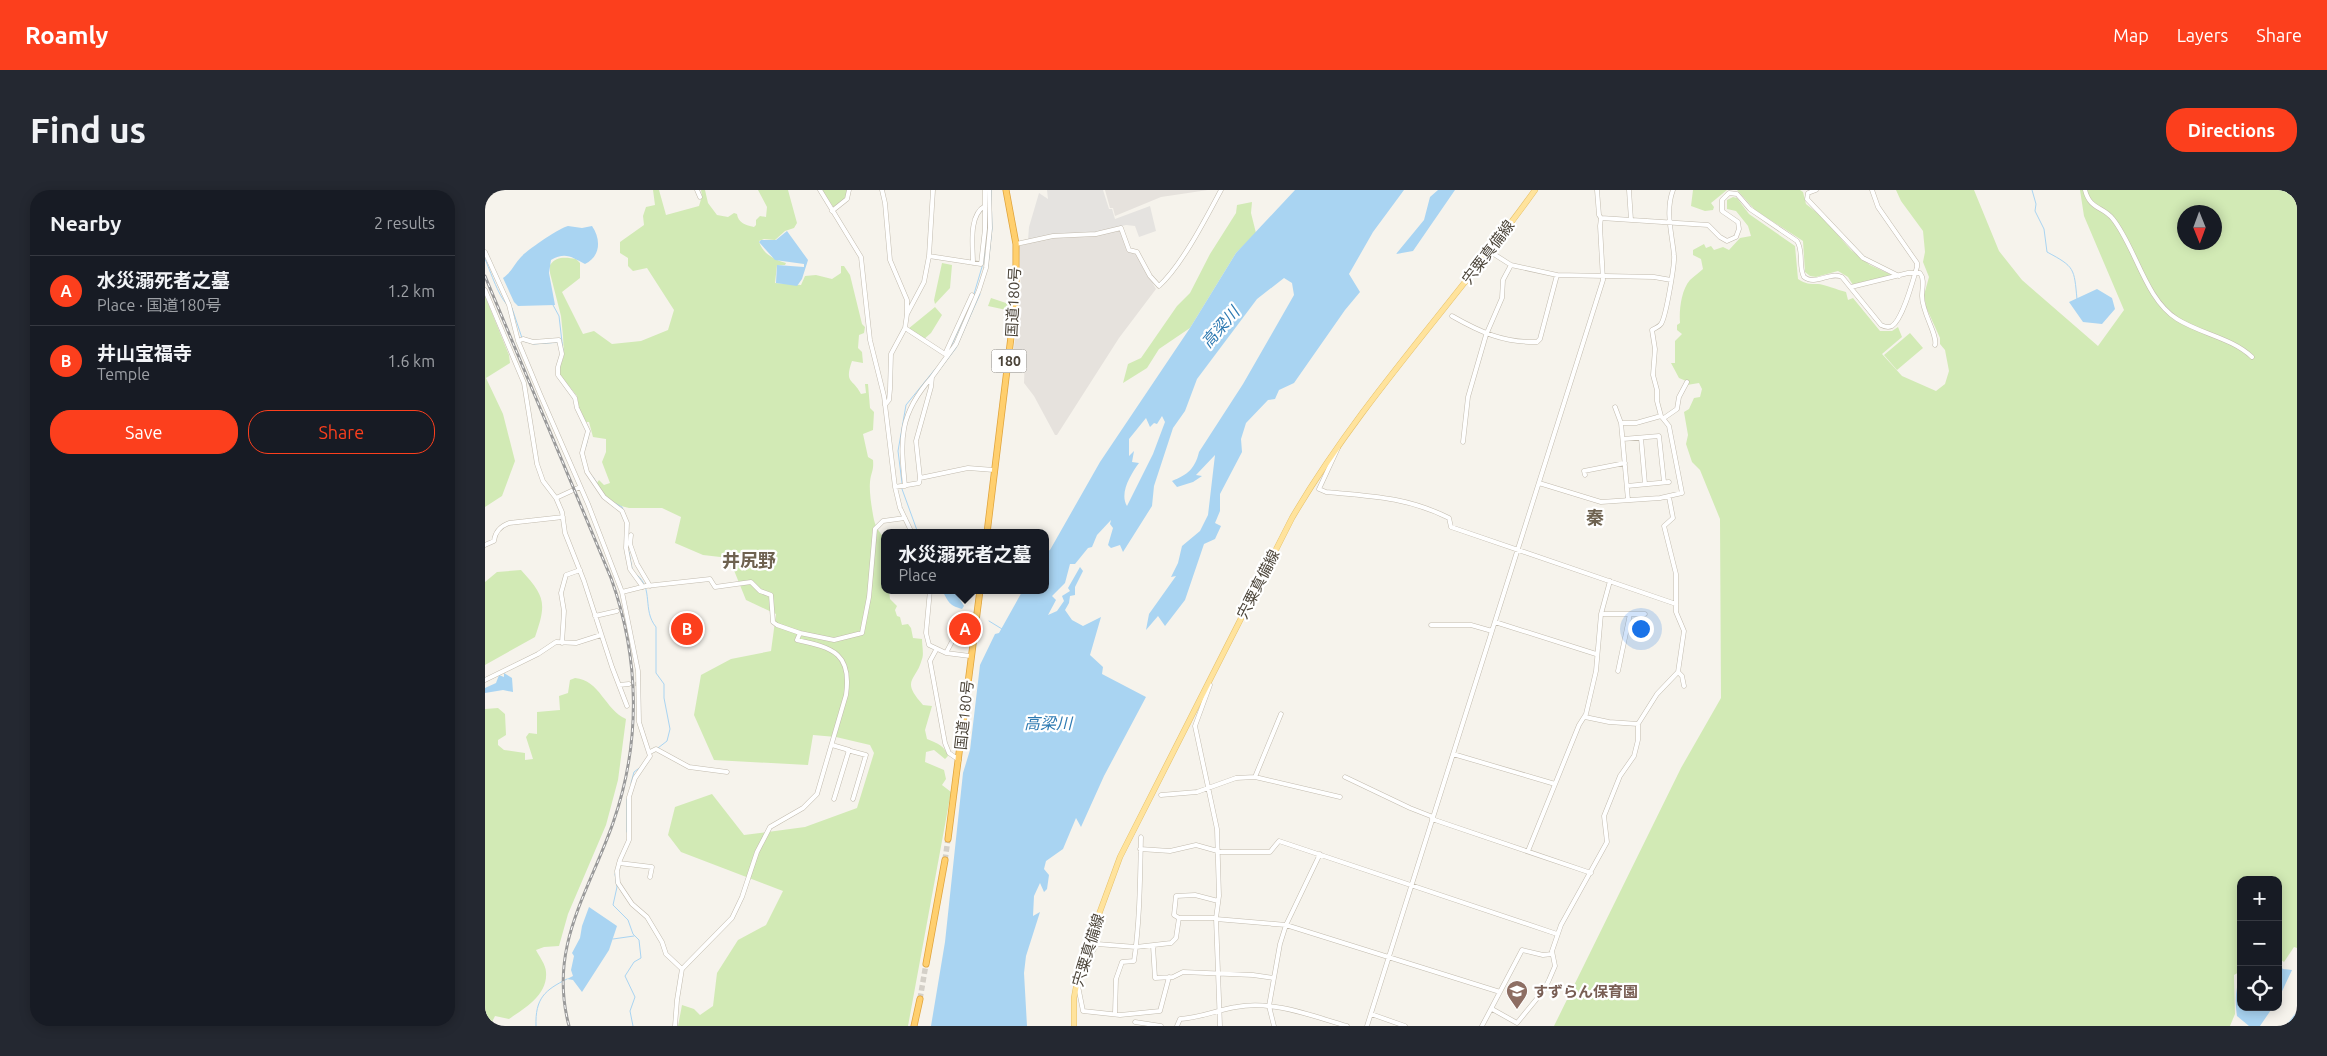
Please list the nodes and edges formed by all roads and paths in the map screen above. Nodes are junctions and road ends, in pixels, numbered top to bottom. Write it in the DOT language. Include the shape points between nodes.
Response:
graph roads {
  1 [pos="697,190"];
  2 [pos="820,190"];
  3 [pos="849,190"];
  4 [pos="882,190"];
  5 [pos="933,190"];
  6 [pos="985,190"];
  7 [pos="989,190"];
  8 [pos="1006,190"];
  9 [pos="1221,190"];
  10 [pos="1535,190"];
  11 [pos="1597,190"];
  12 [pos="1629,190"];
  13 [pos="1673,190"];
  14 [pos="1816,190"];
  15 [pos="1865,190"];
  16 [pos="1872,190"];
  17 [pos="2085,190"];
  18 [pos="700,197"];
  19 [pos="985,206"];
  20 [pos="833,211"];
  21 [pos="1601,218"];
  22 [pos="1631,220"];
  23 [pos="1670,222"];
  24 [pos="1015,244"];
  25 [pos="1489,251"];
  26 [pos="485,252"];
  27 [pos="929,256"];
  28 [pos="973,263"];
  29 [pos="983,265"];
  30 [pos="1511,265"];
  31 [pos="1915,272"];
  32 [pos="1557,274"];
  33 [pos="1603,275"];
  34 [pos="1899,276"];
  35 [pos="1671,280"];
  36 [pos="1851,287"];
  37 [pos="485,290"];
  38 [pos="972,295"];
  39 [pos="907,314"];
  40 [pos="1453,316"];
  41 [pos="905,328"];
  42 [pos="1486,334"];
  43 [pos="521,340"];
  44 [pos="1935,344"];
  45 [pos="947,355"];
  46 [pos="2253,357"];
  47 [pos="932,378"];
  48 [pos="1687,382"];
  49 [pos="885,404"];
  50 [pos="1615,407"];
  51 [pos="1663,417"];
  52 [pos="1621,423"];
  53 [pos="1641,438"];
  54 [pos="1623,439"];
  55 [pos="1463,442"];
  56 [pos="1338,444"];
  57 [pos="1625,462"];
  58 [pos="994,470"];
  59 [pos="1585,475"];
  60 [pos="920,478"];
  61 [pos="1539,483"];
  62 [pos="1645,484"];
  63 [pos="905,486"];
  64 [pos="1627,486"];
  65 [pos="895,487"];
  66 [pos="580,488"];
  67 [pos="1669,497"];
  68 [pos="556,498"];
  69 [pos="1628,500"];
  70 [pos="563,518"];
  71 [pos="905,518"];
  72 [pos="909,529"];
  73 [pos="987,529"];
  74 [pos="631,535"];
  75 [pos="485,545"];
  76 [pos="1518,550"];
  77 [pos="580,570"];
  78 [pos="1610,581"];
  79 [pos="646,586"];
  80 [pos="622,592"];
  81 [pos="931,594"];
  82 [pos="979,594"];
  83 [pos="1676,604"];
  84 [pos="617,611"];
  85 [pos="1601,614"];
  86 [pos="1630,614"];
  87 [pos="1645,614"];
  88 [pos="595,616"];
  89 [pos="1495,622"];
  90 [pos="974,624"];
  91 [pos="1431,625"];
  92 [pos="1492,632"];
  93 [pos="799,633"];
  94 [pos="601,635"];
  95 [pos="562,643"];
  96 [pos="936,650"];
  97 [pos="946,653"];
  98 [pos="1596,654"];
  99 [pos="970,656"];
  100 [pos="1618,671"];
  101 [pos="1678,672"];
  102 [pos="1212,673"];
  103 [pos="485,680"];
  104 [pos="629,684"];
  105 [pos="619,685"];
  106 [pos="1684,686"];
  107 [pos="627,706"];
  108 [pos="1281,714"];
  109 [pos="1585,717"];
  110 [pos="1638,724"];
  111 [pos="832,745"];
  112 [pos="847,750"];
  113 [pos="650,754"];
  114 [pos="1453,754"];
  115 [pos="959,760"];
  116 [pos="727,772"];
  117 [pos="1255,777"];
  118 [pos="1345,777"];
  119 [pos="1555,784"];
  120 [pos="1210,789"];
  121 [pos="1161,795"];
  122 [pos="1340,797"];
  123 [pos="853,798"];
  124 [pos="835,799"];
  125 [pos="1433,818"];
  126 [pos="1141,837"];
  127 [pos="948,839"];
  128 [pos="1141,849"];
  129 [pos="1218,851"];
  130 [pos="1528,851"];
  131 [pos="1320,854"];
  132 [pos="945,862"];
  133 [pos="619,863"];
  134 [pos="1591,873"];
  135 [pos="650,876"];
  136 [pos="1411,886"];
  137 [pos="1218,900"];
  138 [pos="1179,918"];
  139 [pos="1216,918"];
  140 [pos="1286,925"];
  141 [pos="1557,934"];
  142 [pos="1153,946"];
  143 [pos="1136,947"];
  144 [pos="1552,954"];
  145 [pos="1389,958"];
  146 [pos="926,964"];
  147 [pos="682,969"];
  148 [pos="1218,974"];
  149 [pos="1169,977"];
  150 [pos="1274,978"];
  151 [pos="1077,986"];
  152 [pos="1500,992"];
  153 [pos="919,999"];
  154 [pos="1269,1006"];
  155 [pos="1492,1009"];
  156 [pos="1218,1012"];
  157 [pos="1115,1013"];
  158 [pos="1136,1014"];
  159 [pos="1371,1014"];
  160 [pos="1134,1024"];
  161 [pos="675,1026"];
  162 [pos="914,1026"];
  163 [pos="1074,1026"];
  164 [pos="1161,1026"];
  165 [pos="1177,1026"];
  166 [pos="1220,1026"];
  167 [pos="1274,1026"];
  168 [pos="1347,1026"];
  169 [pos="1367,1026"];
  170 [pos="1405,1026"];
  171 [pos="1482,1026"];
  1 -- 18 [label="street"];
  2 -- 20 [label="street"];
  3 -- 20 [label="street" via="847,198"];
  4 -- 39 [label="street" via="889,260 907,300"];
  5 -- 27 [label="street"];
  6 -- 19 [label="street"];
  7 -- 29 [label="street" via="990,228"];
  8 -- 24 [label="highway, 国道180号 / 180"];
  9 -- 24 [label="street" via="1197,234 1161,285 1157,286 1137,252 1129,250 1119,228"];
  10 -- 25 [label="main road, 宍粟真備線"];
  11 -- 21 [label="street"];
  12 -- 22 [label="street"];
  13 -- 23 [label="street"];
  14 -- 34 [label="street" via="1807,196 1811,205 1863,258"];
  15 -- 16 [label="street"];
  16 -- 31 [label="street" via="1878,207 1917,263"];
  17 -- 46 [label="street" via="2091,204 2112,218 2149,285 2169,312 2188,325 2245,349"];
  19 -- 28 [label="street" via="973,227"];
  19 -- 29 [label="street"];
  20 -- 49 [label="street" via="861,257 872,354"];
  21 -- 22 [label="street"];
  21 -- 33 [label="street"];
  22 -- 23 [label="street"];
  23 -- 35 [label="street" via="1674,258"];
  23 -- 36 [label="street" via="1708,225 1723,240 1732,240 1738,233 1739,224 1723,211 1721,203 1726,195 1737,194 1749,209 1797,241 1804,277 1814,281 1839,275"];
  24 -- 58 [label="highway, 国道180号 / 180" via="1016,296"];
  25 -- 30 [label="street"];
  25 -- 56 [label="main road, 宍粟真備線"];
  26 -- 43 [label="street"];
  27 -- 28 [label="street"];
  27 -- 39 [label="street" via="924,282"];
  28 -- 29 [label="street"];
  29 -- 45 [label="street" via="972,307"];
  30 -- 32 [label="street"];
  30 -- 42 [label="street" via="1503,280 1502,298"];
  31 -- 34 [label="street"];
  31 -- 36 [label="street" via="1901,311 1890,327 1881,325"];
  31 -- 44 [label="street" via="1923,276 1923,309 1935,334"];
  32 -- 33 [label="street"];
  32 -- 42 [label="street" via="1539,341 1507,340"];
  33 -- 35 [label="street"];
  33 -- 61 [label="street"];
  34 -- 36 [label="street"];
  35 -- 51 [label="street" via="1663,319 1652,330 1655,349 1653,375"];
  37 -- 68 [label="street" via="524,383 537,464 543,481"];
  38 -- 45 [label="street"];
  39 -- 41 [label="street"];
  40 -- 42 [label="street"];
  41 -- 45 [label="street"];
  41 -- 49 [label="street" via="891,354 889,400"];
  42 -- 55 [label="street" via="1468,397"];
  43 -- 66 [label="street"];
  43 -- 79 [label="street" via="559,342 562,357 559,375 574,394 588,431 582,450 587,472 604,497 622,511 627,523 625,544 630,569"];
  45 -- 47 [label="street"];
  47 -- 60 [label="street" via="916,441"];
  47 -- 63 [label="street" via="908,409 902,444"];
  48 -- 51 [label="street" via="1677,409"];
  49 -- 65 [label="street"];
  50 -- 52 [label="street"];
  51 -- 52 [label="street"];
  51 -- 67 [label="street" via="1673,442 1682,494"];
  52 -- 54 [label="street"];
  53 -- 54 [label="street"];
  53 -- 62 [label="street"];
  53 -- 62 [label="street" via="1659,436 1667,482"];
  54 -- 57 [label="street"];
  56 -- 76 [label="street" via="1339,450 1319,489 1377,495 1426,507 1449,518 1451,527"];
  56 -- 102 [label="main road, 宍粟真備線" via="1292,518"];
  57 -- 59 [label="street" via="1584,471"];
  57 -- 64 [label="street"];
  58 -- 60 [label="street" via="968,468"];
  58 -- 73 [label="highway, 国道180号 / 180"];
  60 -- 63 [label="street" via="919,483"];
  61 -- 69 [label="street" via="1594,501"];
  61 -- 76 [label="street"];
  62 -- 64 [label="street"];
  63 -- 65 [label="street"];
  64 -- 69 [label="street"];
  65 -- 71 [label="street"];
  66 -- 68 [label="street"];
  66 -- 80 [label="street"];
  67 -- 69 [label="street"];
  67 -- 83 [label="street" via="1673,518 1664,526 1676,574"];
  68 -- 70 [label="street"];
  70 -- 75 [label="street" via="503,525 494,541"];
  70 -- 77 [label="street"];
  71 -- 72 [label="street"];
  71 -- 93 [label="street" via="883,521 875,529 862,633 834,640"];
  74 -- 79 [label="street" via="630,544"];
  76 -- 78 [label="street"];
  76 -- 89 [label="street"];
  77 -- 88 [label="street"];
  77 -- 95 [label="street" via="566,575 561,593 564,611"];
  78 -- 83 [label="street"];
  78 -- 85 [label="street"];
  79 -- 80 [label="street"];
  79 -- 93 [label="street" via="710,579 715,587 751,582 760,591 771,595 773,622"];
  80 -- 113 [label="street" via="636,659 639,722"];
  81 -- 96 [label="street" via="926,637 929,646"];
  82 -- 90 [label="highway, 国道180号"];
  83 -- 101 [label="street" via="1684,631"];
  84 -- 88 [label="street"];
  85 -- 86 [label="street"];
  85 -- 98 [label="street"];
  86 -- 87 [label="street"];
  86 -- 100 [label="street"];
  88 -- 94 [label="street"];
  89 -- 92 [label="street"];
  89 -- 98 [label="street"];
  90 -- 97 [label="street" via="959,631"];
  90 -- 99 [label="highway, 国道180号"];
  91 -- 92 [label="street" via="1471,625"];
  92 -- 114 [label="street"];
  93 -- 111 [label="street" via="797,640 826,648 846,665 846,694"];
  94 -- 95 [label="street" via="576,643"];
  94 -- 105 [label="street"];
  95 -- 103 [label="street" via="556,642"];
  96 -- 97 [label="street"];
  96 -- 115 [label="street" via="929,661 945,742 949,753"];
  97 -- 99 [label="street"];
  98 -- 109 [label="street" via="1596,671"];
  99 -- 115 [label="highway, 国道180号"];
  101 -- 106 [label="street"];
  101 -- 110 [label="street" via="1657,694"];
  102 -- 120 [label="street" via="1195,726"];
  102 -- 151 [label="main road, 宍粟真備線" via="1120,857 1085,950"];
  104 -- 105 [label="street"];
  105 -- 107 [label="street"];
  108 -- 117 [label="street"];
  109 -- 110 [label="street"];
  109 -- 119 [label="street"];
  110 -- 134 [label="street" via="1634,756 1619,776 1605,816 1607,842"];
  111 -- 112 [label="street"];
  111 -- 147 [label="street" via="814,799 770,827 732,918"];
  112 -- 123 [label="street" via="866,754"];
  112 -- 124 [label="street"];
  113 -- 116 [label="street" via="657,750 689,767"];
  113 -- 133 [label="street" via="635,778 629,796 629,840"];
  114 -- 119 [label="street"];
  114 -- 125 [label="street"];
  115 -- 127 [label="highway, 国道180号"];
  117 -- 120 [label="street" via="1236,778"];
  117 -- 122 [label="street"];
  118 -- 125 [label="street"];
  119 -- 130 [label="street"];
  120 -- 121 [label="street"];
  120 -- 129 [label="street"];
  125 -- 130 [label="street"];
  125 -- 136 [label="street"];
  126 -- 128 [label="street"];
  128 -- 129 [label="street" via="1169,851 1196,845"];
  128 -- 143 [label="street"];
  129 -- 131 [label="street" via="1270,852 1279,841"];
  129 -- 137 [label="street"];
  130 -- 134 [label="street"];
  131 -- 136 [label="street"];
  131 -- 140 [label="street"];
  132 -- 146 [label="highway"];
  133 -- 135 [label="street" via="651,866"];
  133 -- 147 [label="street" via="618,884 632,904 647,917 666,954"];
  134 -- 141 [label="street" via="1573,900"];
  136 -- 141 [label="street"];
  136 -- 145 [label="street"];
  137 -- 138 [label="street" via="1176,896 1174,915"];
  137 -- 139 [label="street"];
  138 -- 139 [label="street"];
  138 -- 142 [label="street" via="1175,940"];
  139 -- 140 [label="street"];
  139 -- 148 [label="street"];
  140 -- 145 [label="street"];
  140 -- 150 [label="street" via="1279,944"];
  141 -- 144 [label="street"];
  142 -- 143 [label="street"];
  142 -- 149 [label="street" via="1155,978"];
  143 -- 151 [label="street" via="1097,944"];
  143 -- 157 [label="street" via="1134,961 1122,962 1116,979"];
  144 -- 152 [label="street" via="1522,950"];
  144 -- 155 [label="street" via="1555,966 1549,980 1521,1020 1517,1023"];
  145 -- 152 [label="street"];
  145 -- 159 [label="street"];
  147 -- 161 [label="street"];
  148 -- 149 [label="street" via="1183,972"];
  148 -- 150 [label="street"];
  148 -- 156 [label="street"];
  149 -- 158 [label="street" via="1160,1011"];
  150 -- 154 [label="street"];
  151 -- 157 [label="street" via="1083,1011"];
  151 -- 163 [label="main road, 宍粟真備線"];
  152 -- 155 [label="street"];
  153 -- 162 [label="highway"];
  154 -- 156 [label="street" via="1237,1007"];
  154 -- 167 [label="street"];
  154 -- 168 [label="street"];
  155 -- 171 [label="street"];
  156 -- 165 [label="street" via="1180,1019"];
  156 -- 166 [label="street"];
  157 -- 158 [label="street"];
  158 -- 160 [label="street"];
  159 -- 169 [label="street"];
  159 -- 170 [label="street"];
  160 -- 164 [label="street"];
}
